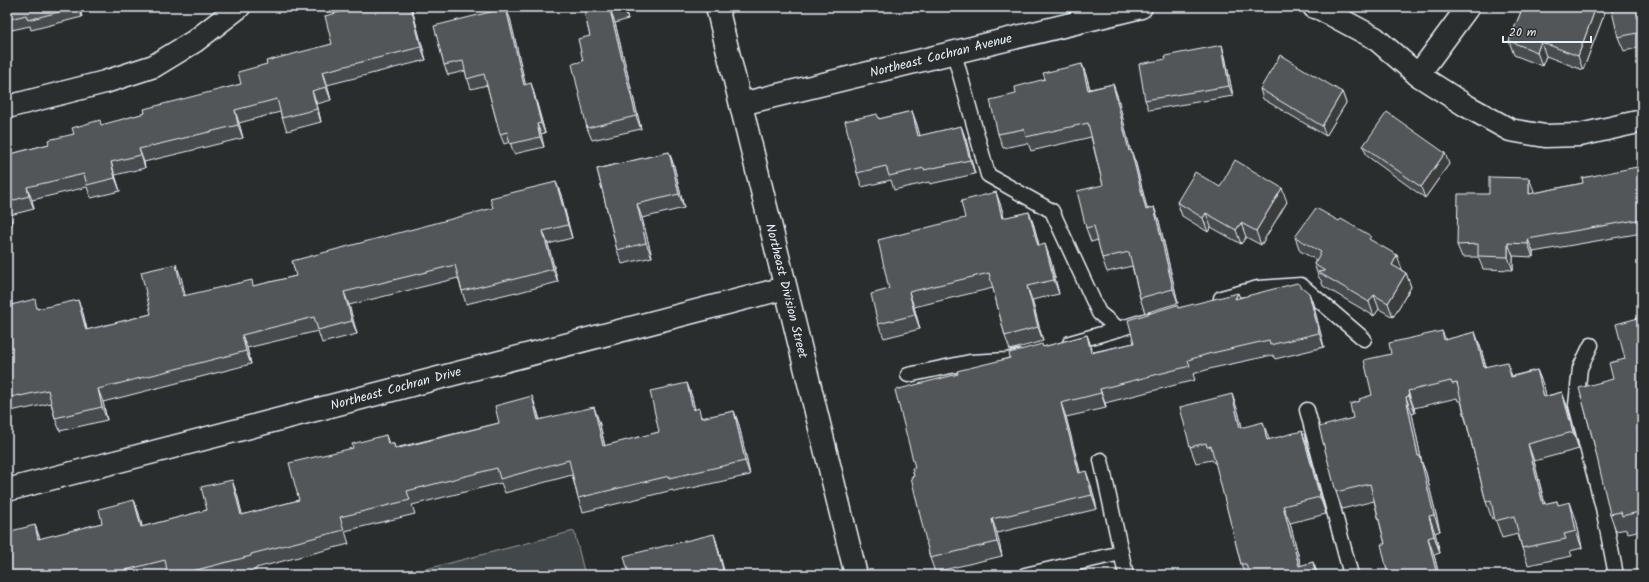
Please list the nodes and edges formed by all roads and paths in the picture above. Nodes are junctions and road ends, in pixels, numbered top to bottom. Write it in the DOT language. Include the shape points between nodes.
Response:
graph roads {
  1 [pos="239,7"];
  2 [pos="717,7"];
  3 [pos="1141,7"];
  4 [pos="1314,7"];
  5 [pos="1468,7"];
  6 [pos="954,53"];
  7 [pos="1418,75"];
  8 [pos="741,104"];
  9 [pos="7,107"];
  10 [pos="1642,121"];
  11 [pos="785,288"];
  12 [pos="1209,302"];
  13 [pos="1157,318"];
  14 [pos="1120,329"];
  15 [pos="1364,339"];
  16 [pos="1591,345"];
  17 [pos="1054,348"];
  18 [pos="1034,353"];
  19 [pos="908,375"];
  20 [pos="1307,410"];
  21 [pos="1101,460"];
  22 [pos="7,490"];
  23 [pos="1121,553"];
  24 [pos="856,575"];
  25 [pos="1026,575"];
  26 [pos="1126,575"];
  27 [pos="1351,575"];
  28 [pos="1616,575"];
  1 -- 9 [label="street" via="195,41 154,66 105,82"];
  2 -- 8 [label="street, Northeast Division Street"];
  3 -- 6 [label="street, Northeast Cochran Avenue"];
  4 -- 7 [label="street" via="1375,38"];
  5 -- 7 [label="street"];
  6 -- 8 [label="street, Northeast Cochran Avenue"];
  6 -- 14 [label="lane" via="988,175 1052,211 1099,313"];
  7 -- 10 [label="street" via="1510,130 1545,136 1580,135"];
  8 -- 11 [label="street, Northeast Division Street"];
  11 -- 22 [label="street, Northeast Cochran Drive"];
  11 -- 24 [label="street, Northeast Division Street"];
  12 -- 15 [label="lane" via="1258,288 1301,285"];
  13 -- 14 [label="lane"];
  14 -- 17 [label="lane"];
  16 -- 28 [label="lane" via="1580,368 1576,405 1603,508"];
  18 -- 19 [label="lane" via="1007,360 970,362"];
  20 -- 27 [label="lane"];
  21 -- 23 [label="lane"];
  23 -- 25 [label="lane"];
  23 -- 26 [label="lane"];
}
